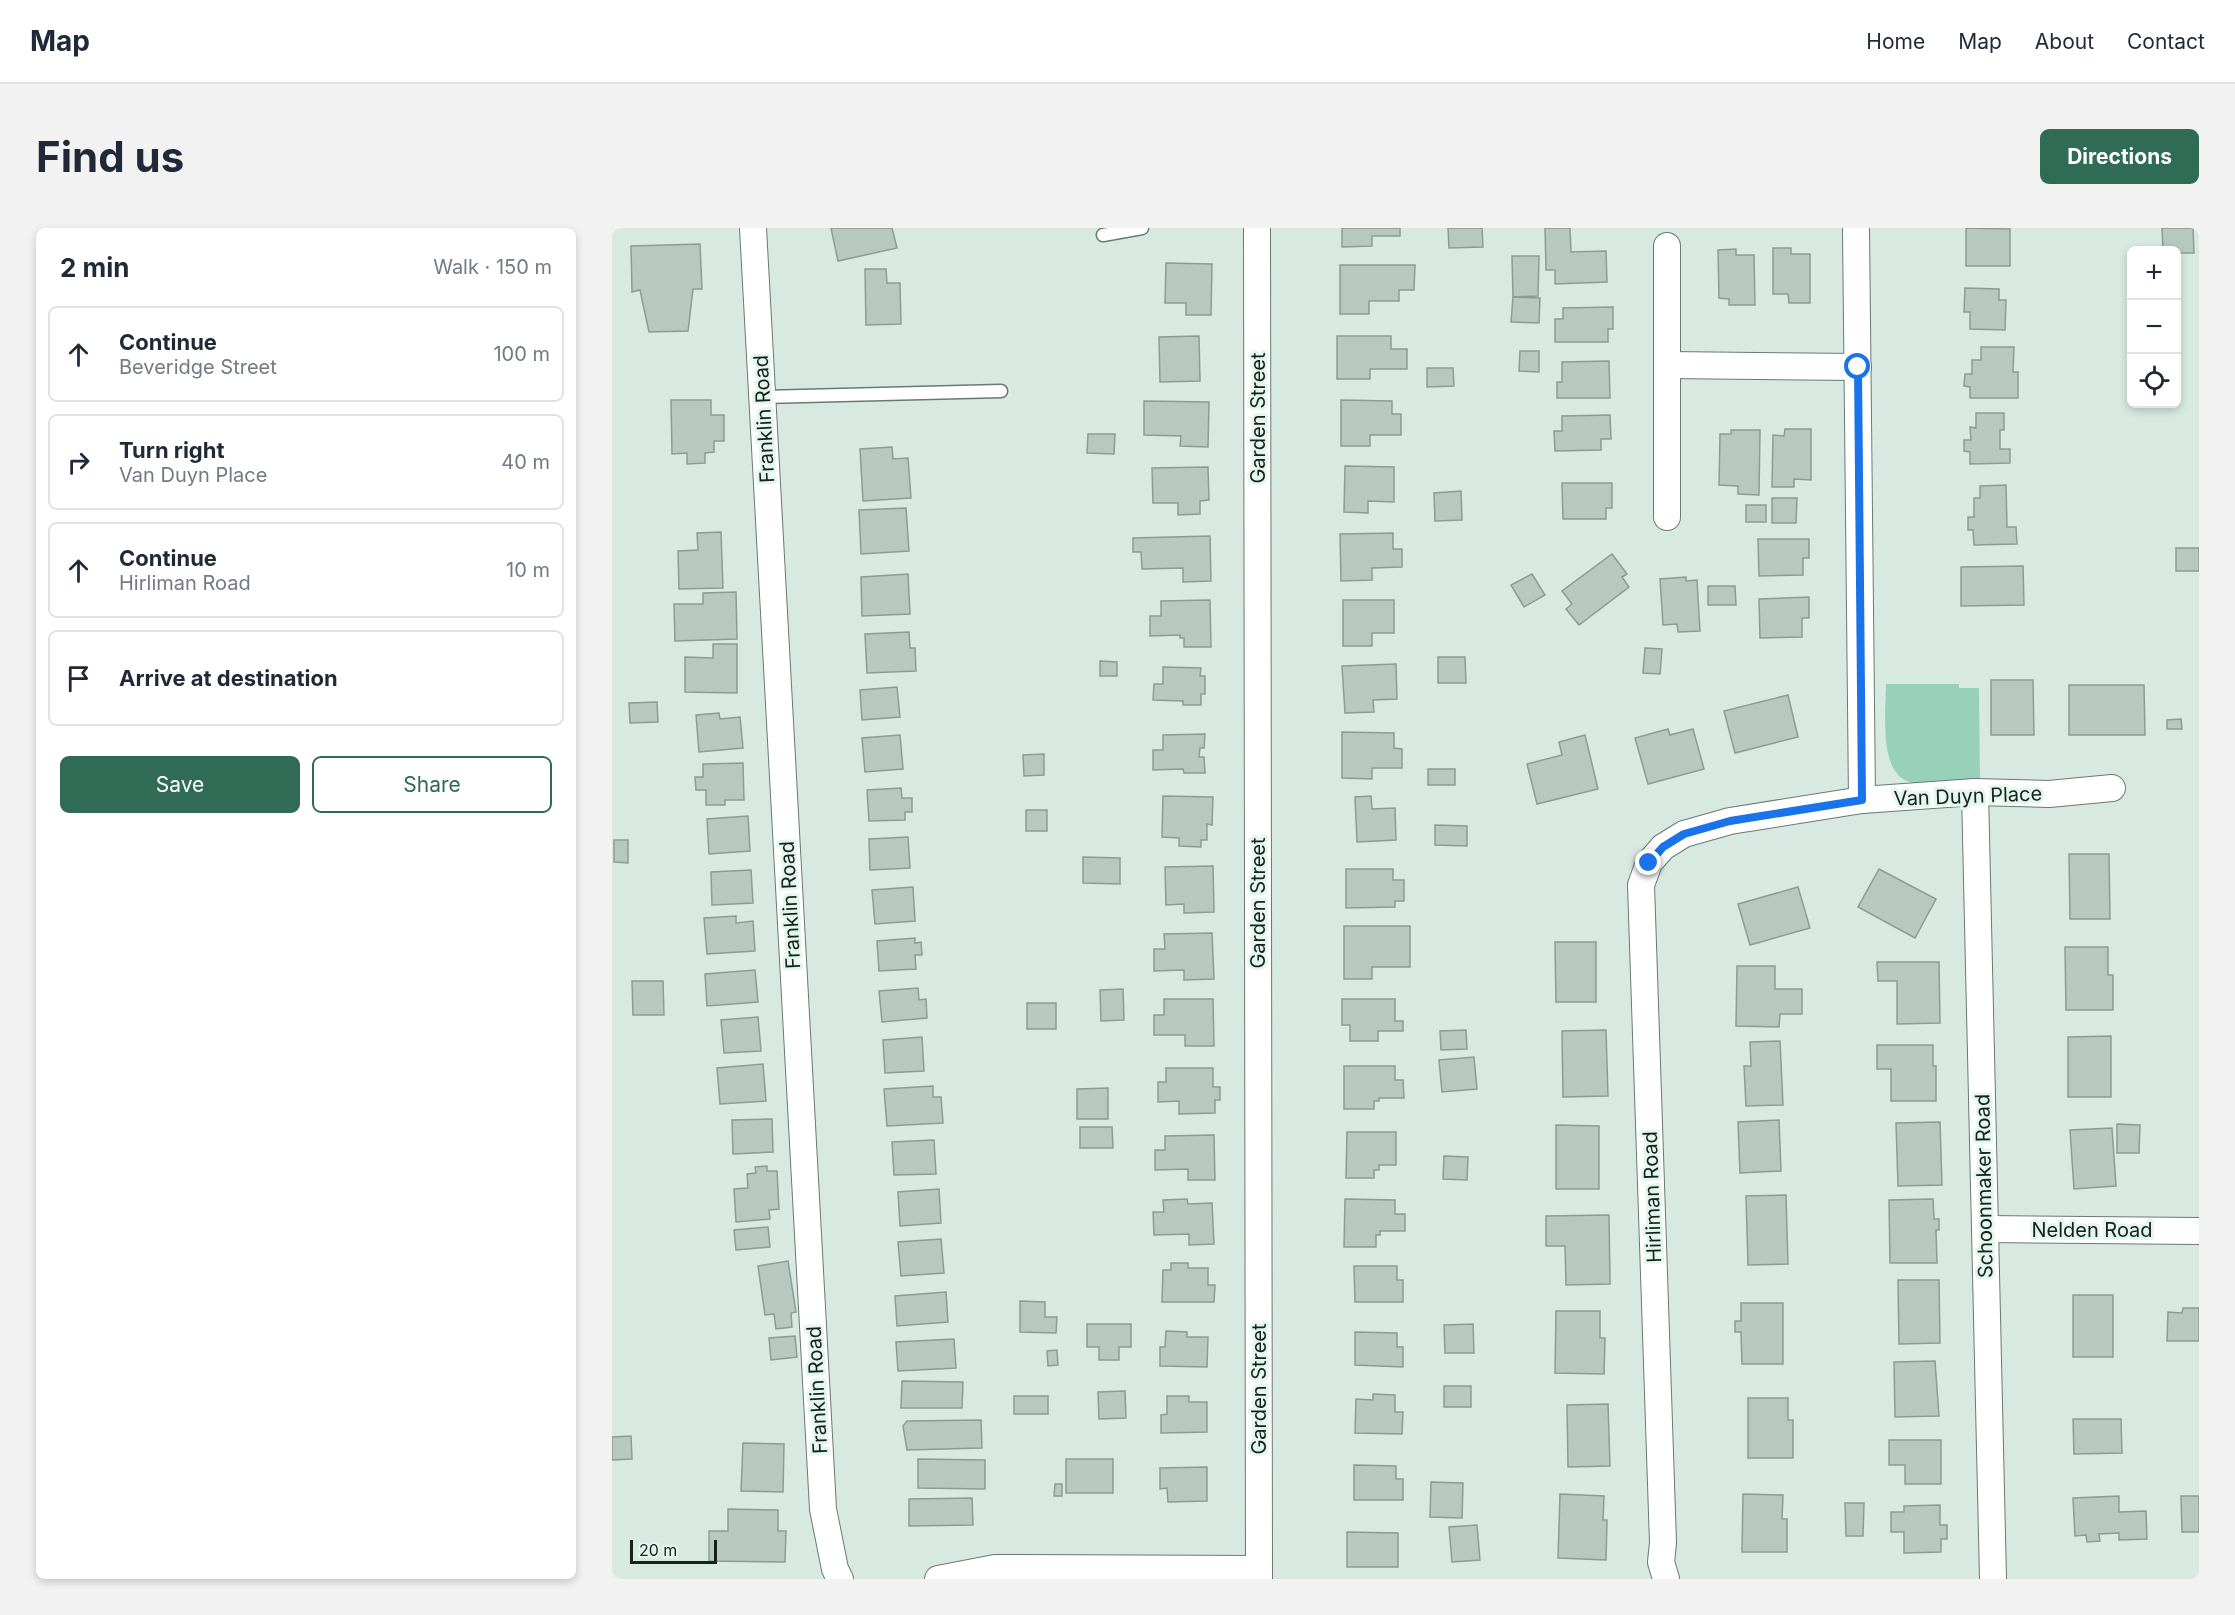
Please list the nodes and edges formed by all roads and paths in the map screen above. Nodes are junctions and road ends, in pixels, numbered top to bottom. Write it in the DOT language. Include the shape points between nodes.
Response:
graph roads {
  1 [pos="753,228"];
  2 [pos="1142,228"];
  3 [pos="1257,228"];
  4 [pos="1856,228"];
  5 [pos="1103,235"];
  6 [pos="1666,246"];
  7 [pos="1667,365"];
  8 [pos="1858,367"];
  9 [pos="1001,391"];
  10 [pos="763,397"];
  11 [pos="1666,517"];
  12 [pos="2112,789"];
  13 [pos="1975,792"];
  14 [pos="1862,800"];
  15 [pos="1684,834"];
  16 [pos="1985,1229"];
  17 [pos="2199,1231"];
  18 [pos="1259,1574"];
  19 [pos="840,1579"];
  20 [pos="938,1579"];
  21 [pos="1666,1579"];
  22 [pos="1993,1579"];
  1 -- 10 [label="street, Franklin Road"];
  2 -- 5 [label="lane"];
  3 -- 18 [label="street, Garden Street"];
  4 -- 8 [label="street"];
  6 -- 7 [label="street"];
  7 -- 8 [label="street"];
  7 -- 11 [label="street"];
  8 -- 14 [label="street"];
  9 -- 10 [label="lane"];
  10 -- 19 [label="street, Franklin Road" via="823,1509"];
  12 -- 13 [label="street, Van Duyn Place" via="2049,794"];
  13 -- 14 [label="street, Van Duyn Place"];
  13 -- 16 [label="street, Schoonmaker Road"];
  14 -- 15 [label="street, Van Duyn Place" via="1730,821"];
  15 -- 21 [label="street, Hirliman Road" via="1663,847 1649,863 1641,885 1661,1562"];
  16 -- 17 [label="street, Nelden Road"];
  16 -- 22 [label="street, Schoonmaker Road"];
  18 -- 20 [label="street" via="995,1568"];
}
